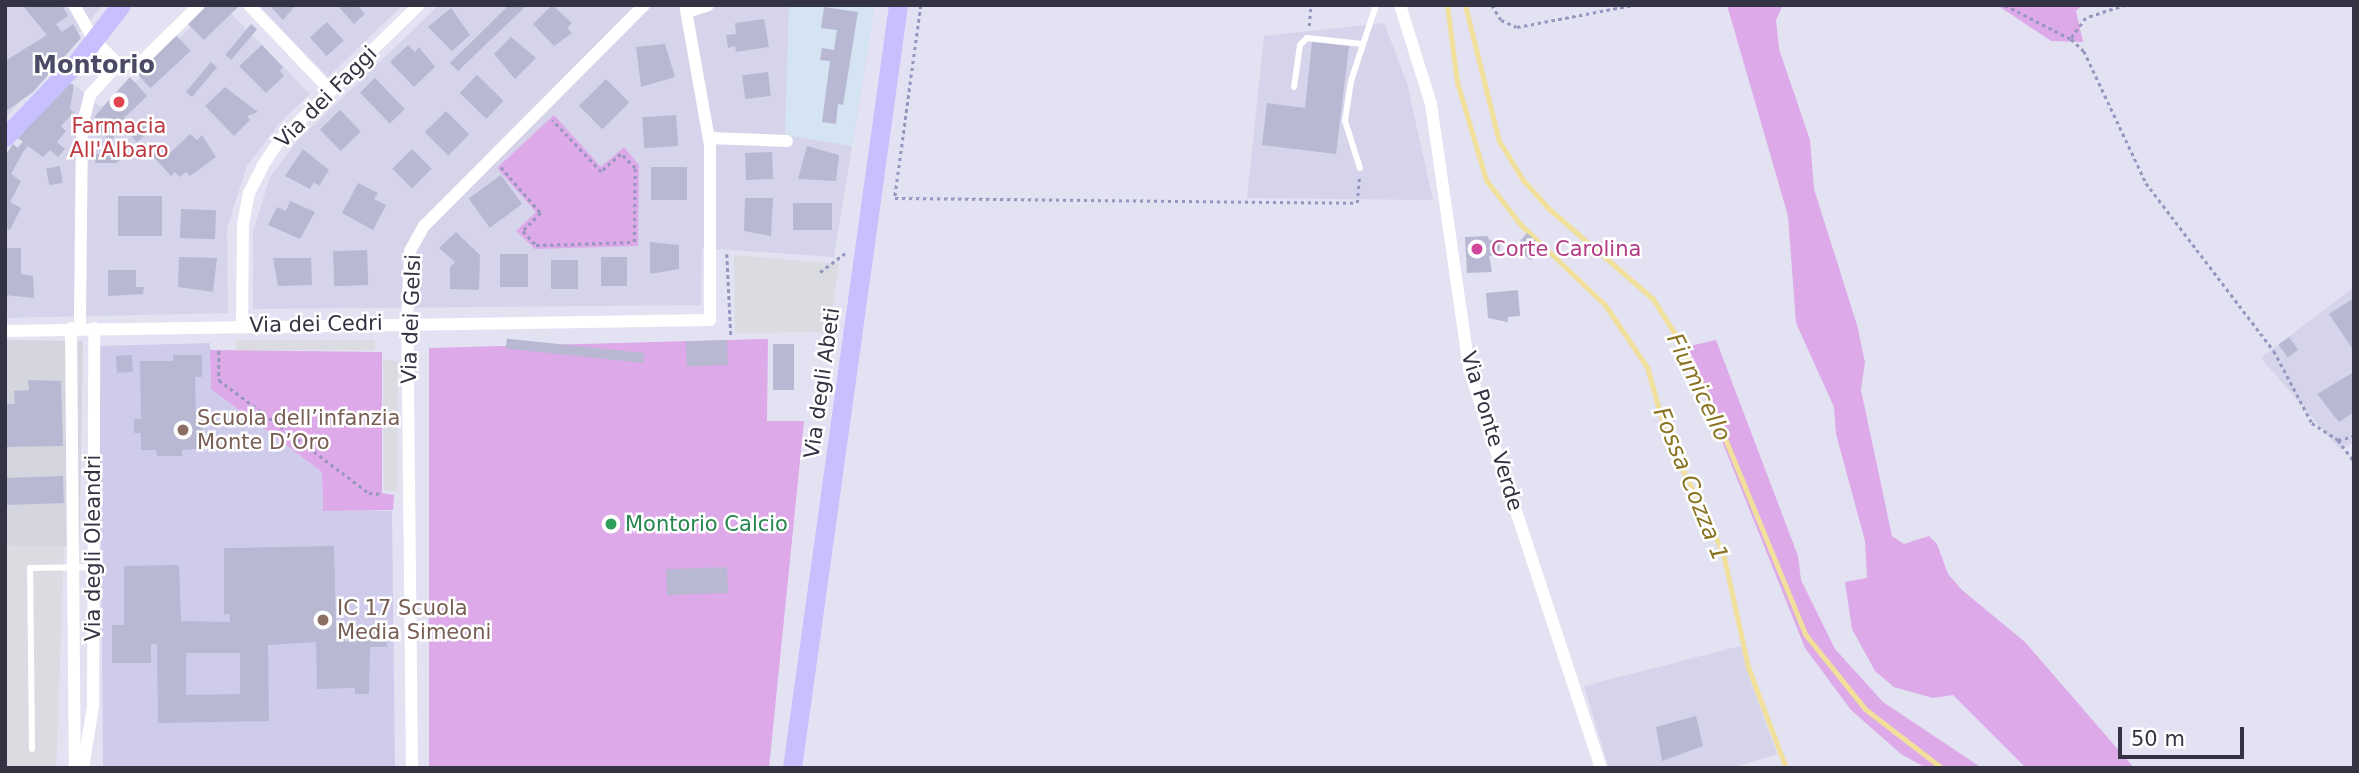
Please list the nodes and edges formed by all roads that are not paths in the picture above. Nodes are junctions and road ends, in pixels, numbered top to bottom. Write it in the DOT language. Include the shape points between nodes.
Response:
graph roads {
  1 [pos="74,5"];
  2 [pos="121,5"];
  3 [pos="199,5"];
  4 [pos="249,5"];
  5 [pos="419,5"];
  6 [pos="644,5"];
  7 [pos="708,5"];
  8 [pos="898,5"];
  9 [pos="1376,5"];
  10 [pos="1400,5"];
  11 [pos="686,9"];
  12 [pos="94,40"];
  13 [pos="1363,44"];
  14 [pos="118,64"];
  15 [pos="1294,87"];
  16 [pos="331,91"];
  17 [pos="5,137"];
  18 [pos="709,138"];
  19 [pos="787,141"];
  20 [pos="1360,168"];
  21 [pos="407,323"];
  22 [pos="242,325"];
  23 [pos="76,328"];
  24 [pos="94,328"];
  25 [pos="5,331"];
  26 [pos="93,567"];
  27 [pos="72,568"];
  28 [pos="32,749"];
  29 [pos="75,768"];
  30 [pos="83,768"];
  31 [pos="412,768"];
  32 [pos="792,768"];
  33 [pos="1601,768"];
  1 -- 12 [label="street"];
  2 -- 12 [label="street"];
  3 -- 14 [label="street" via="140,63"];
  4 -- 16 [label="street"];
  5 -- 16 [label="street, Via dei Faggi"];
  6 -- 21 [label="street, Via dei Gelsi" via="424,226 410,251"];
  7 -- 11 [label="street"];
  8 -- 32 [label="street, Via degli Abeti"];
  9 -- 13 [label="lane"];
  10 -- 33 [label="street, Via Ponte Verde" via="1436,130 1469,369"];
  11 -- 18 [label="street"];
  12 -- 14 [label="street"];
  12 -- 17 [label="street"];
  13 -- 15 [label="lane" via="1307,38 1300,45"];
  13 -- 20 [label="lane" via="1345,121"];
  14 -- 23 [label="street, Via degli Oleandri" via="90,95 82,127"];
  16 -- 22 [label="street, Via dei Faggi" via="279,141 249,193 240,253"];
  18 -- 19 [label="street"];
  18 -- 21 [label="street, Via dei Cedri" via="710,320"];
  21 -- 22 [label="street, Via dei Cedri"];
  21 -- 31 [label="street, Via dei Gelsi"];
  22 -- 24 [label="street, Via dei Cedri"];
  23 -- 24 [label="street, Via dei Cedri"];
  23 -- 25 [label="street, Via dei Cedri"];
  23 -- 27 [label="street, Via degli Oleandri"];
  24 -- 26 [label="street, Via degli Oleandri"];
  26 -- 27 [label="lane"];
  26 -- 30 [label="street, Via degli Oleandri" via="93,706"];
  27 -- 28 [label="lane" via="30,568"];
  27 -- 29 [label="street, Via degli Oleandri"];
}
